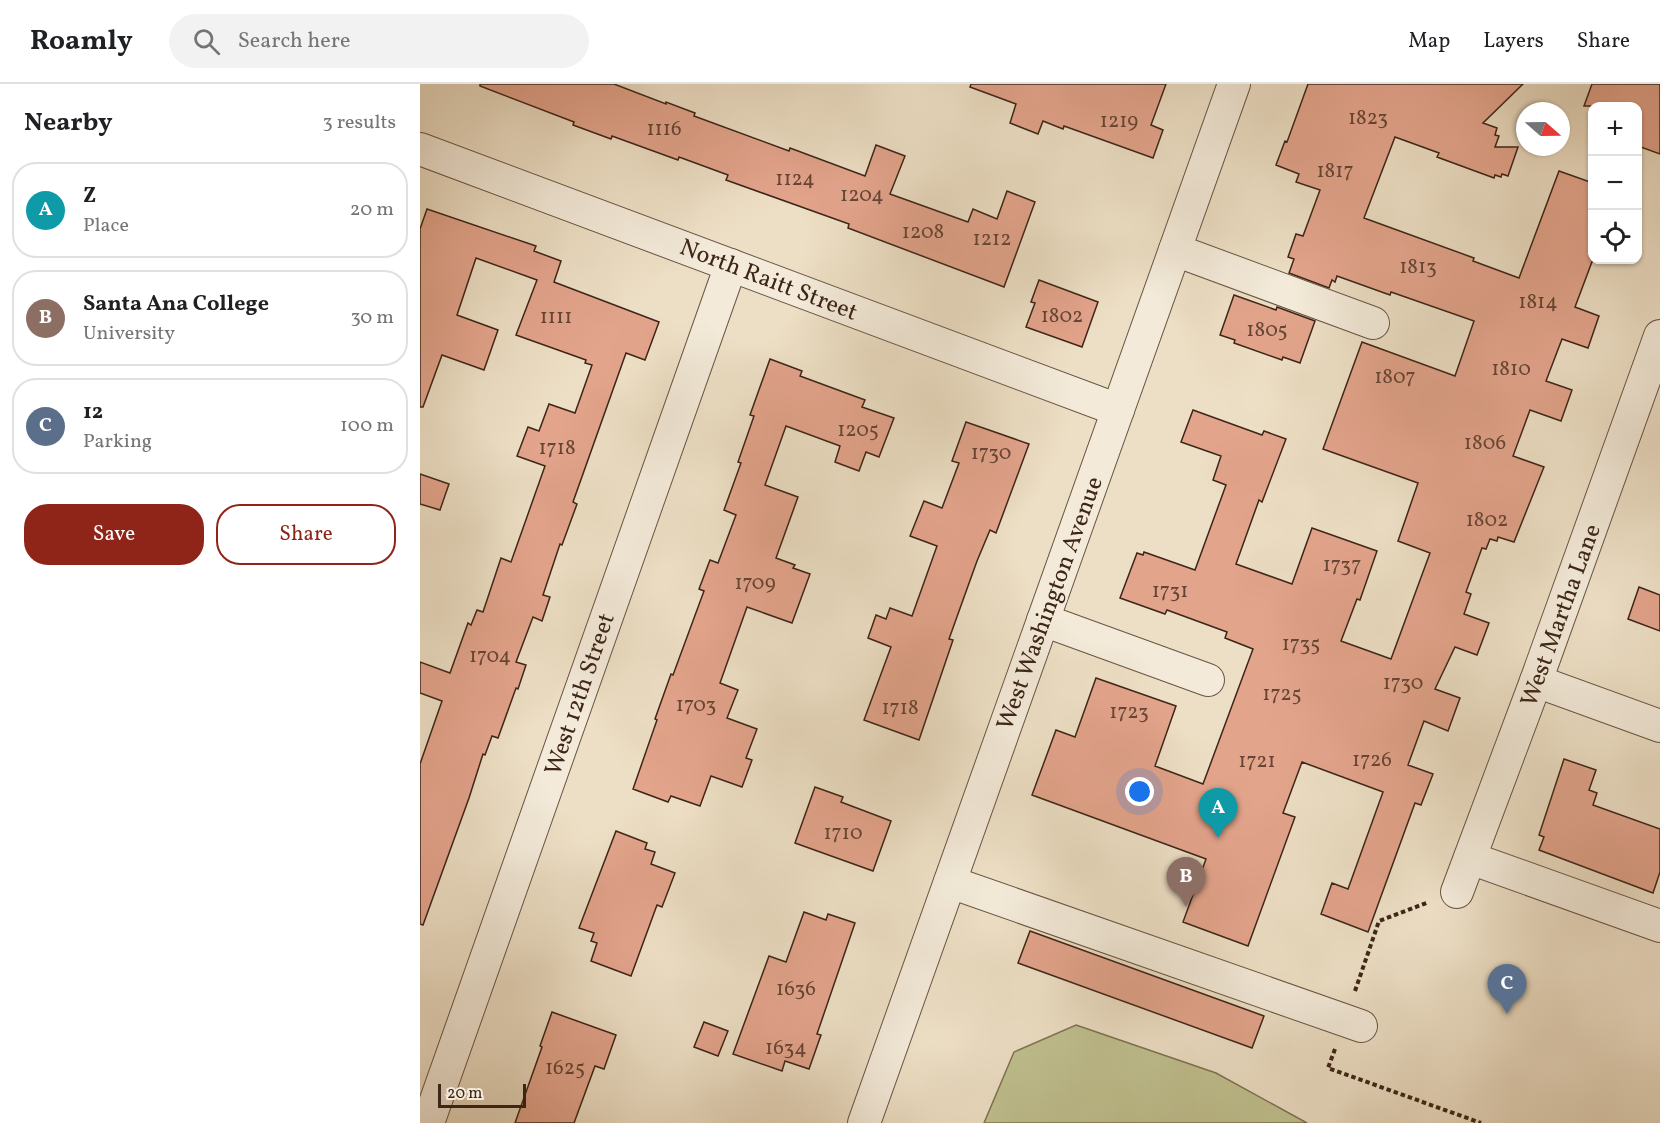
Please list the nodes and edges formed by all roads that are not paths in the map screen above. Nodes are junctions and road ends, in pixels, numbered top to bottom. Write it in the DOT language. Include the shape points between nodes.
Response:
graph roads {
  1 [pos="1234,84"];
  2 [pos="420,149"];
  3 [pos="1175,250"];
  4 [pos="731,265"];
  5 [pos="1373,322"];
  6 [pos="1660,336"];
  7 [pos="1118,410"];
  8 [pos="1043,620"];
  9 [pos="1208,680"];
  10 [pos="1536,681"];
  11 [pos="1660,726"];
  12 [pos="1470,858"];
  13 [pos="950,882"];
  14 [pos="1457,892"];
  15 [pos="1660,926"];
  16 [pos="1361,1026"];
  17 [pos="428,1123"];
  18 [pos="864,1123"];
  1 -- 3 [label="street, West Washington Avenue"];
  2 -- 4 [label="street, North Raitt Street"];
  3 -- 5 [label="street"];
  3 -- 7 [label="street, West Washington Avenue"];
  4 -- 7 [label="street, North Raitt Street"];
  4 -- 17 [label="street, West 12th Street"];
  6 -- 10 [label="street, West Martha Lane"];
  7 -- 8 [label="street, West Washington Avenue"];
  8 -- 9 [label="street"];
  8 -- 13 [label="street, West Washington Avenue"];
  10 -- 11 [label="street"];
  10 -- 12 [label="street, West Martha Lane"];
  12 -- 14 [label="street, West Martha Lane"];
  12 -- 15 [label="street"];
  13 -- 16 [label="street"];
  13 -- 18 [label="street, West Washington Avenue"];
}
